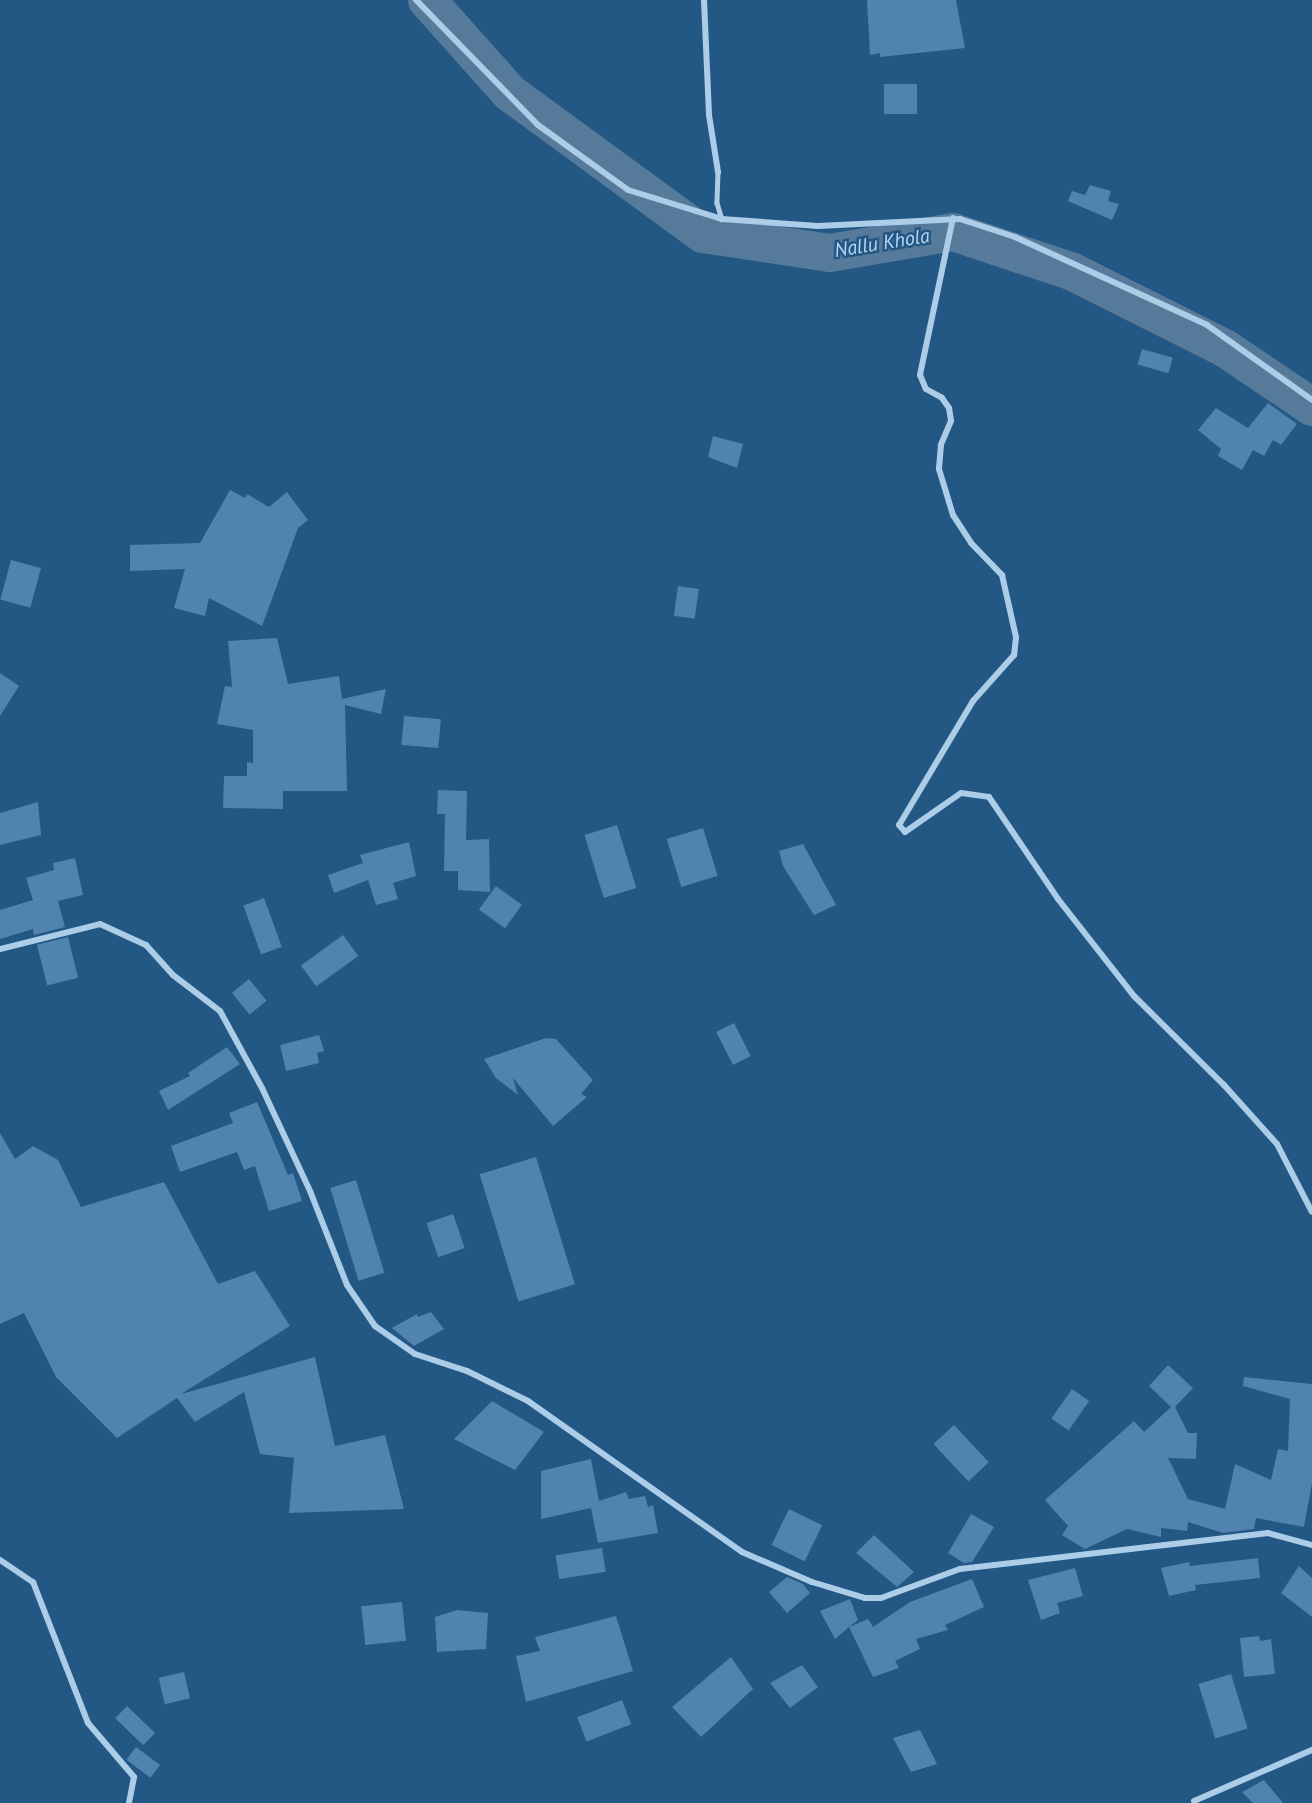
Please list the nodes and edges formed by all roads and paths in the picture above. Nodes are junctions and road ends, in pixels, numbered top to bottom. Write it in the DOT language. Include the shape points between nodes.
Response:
graph roads {
  1 [pos="416,0"];
  2 [pos="704,0"];
  3 [pos="718,172"];
  4 [pos="953,218"];
  5 [pos="722,219"];
  6 [pos="1312,400"];
  7 [pos="0,949"];
  8 [pos="1312,1212"];
  9 [pos="1312,1542"];
  10 [pos="0,1560"];
  11 [pos="1312,1749"];
  12 [pos="1194,1801"];
  13 [pos="129,1803"];
  1 -- 5 [label="street" via="538,125 628,190"];
  2 -- 3 [label="street" via="709,115"];
  3 -- 5 [label="lane" via="717,203"];
  4 -- 5 [label="street" via="818,226"];
  4 -- 6 [label="street" via="1015,237 1207,325"];
  4 -- 8 [label="street" via="920,375 926,389 942,398 949,408 951,421 941,445 939,469 953,515 971,543 1002,575 1016,636 1014,655 972,701 899,825 905,832 961,793 989,797 1059,899 1134,996 1277,1144"];
  7 -- 9 [label="street" via="100,924 146,945 173,975 220,1011 305,1180 347,1285 375,1326 415,1354 467,1371 528,1401 742,1552 812,1582 865,1598 881,1598 960,1569 1268,1533"];
  10 -- 13 [label="street" via="33,1582 88,1723 134,1778"];
  11 -- 12 [label="street"];
}
